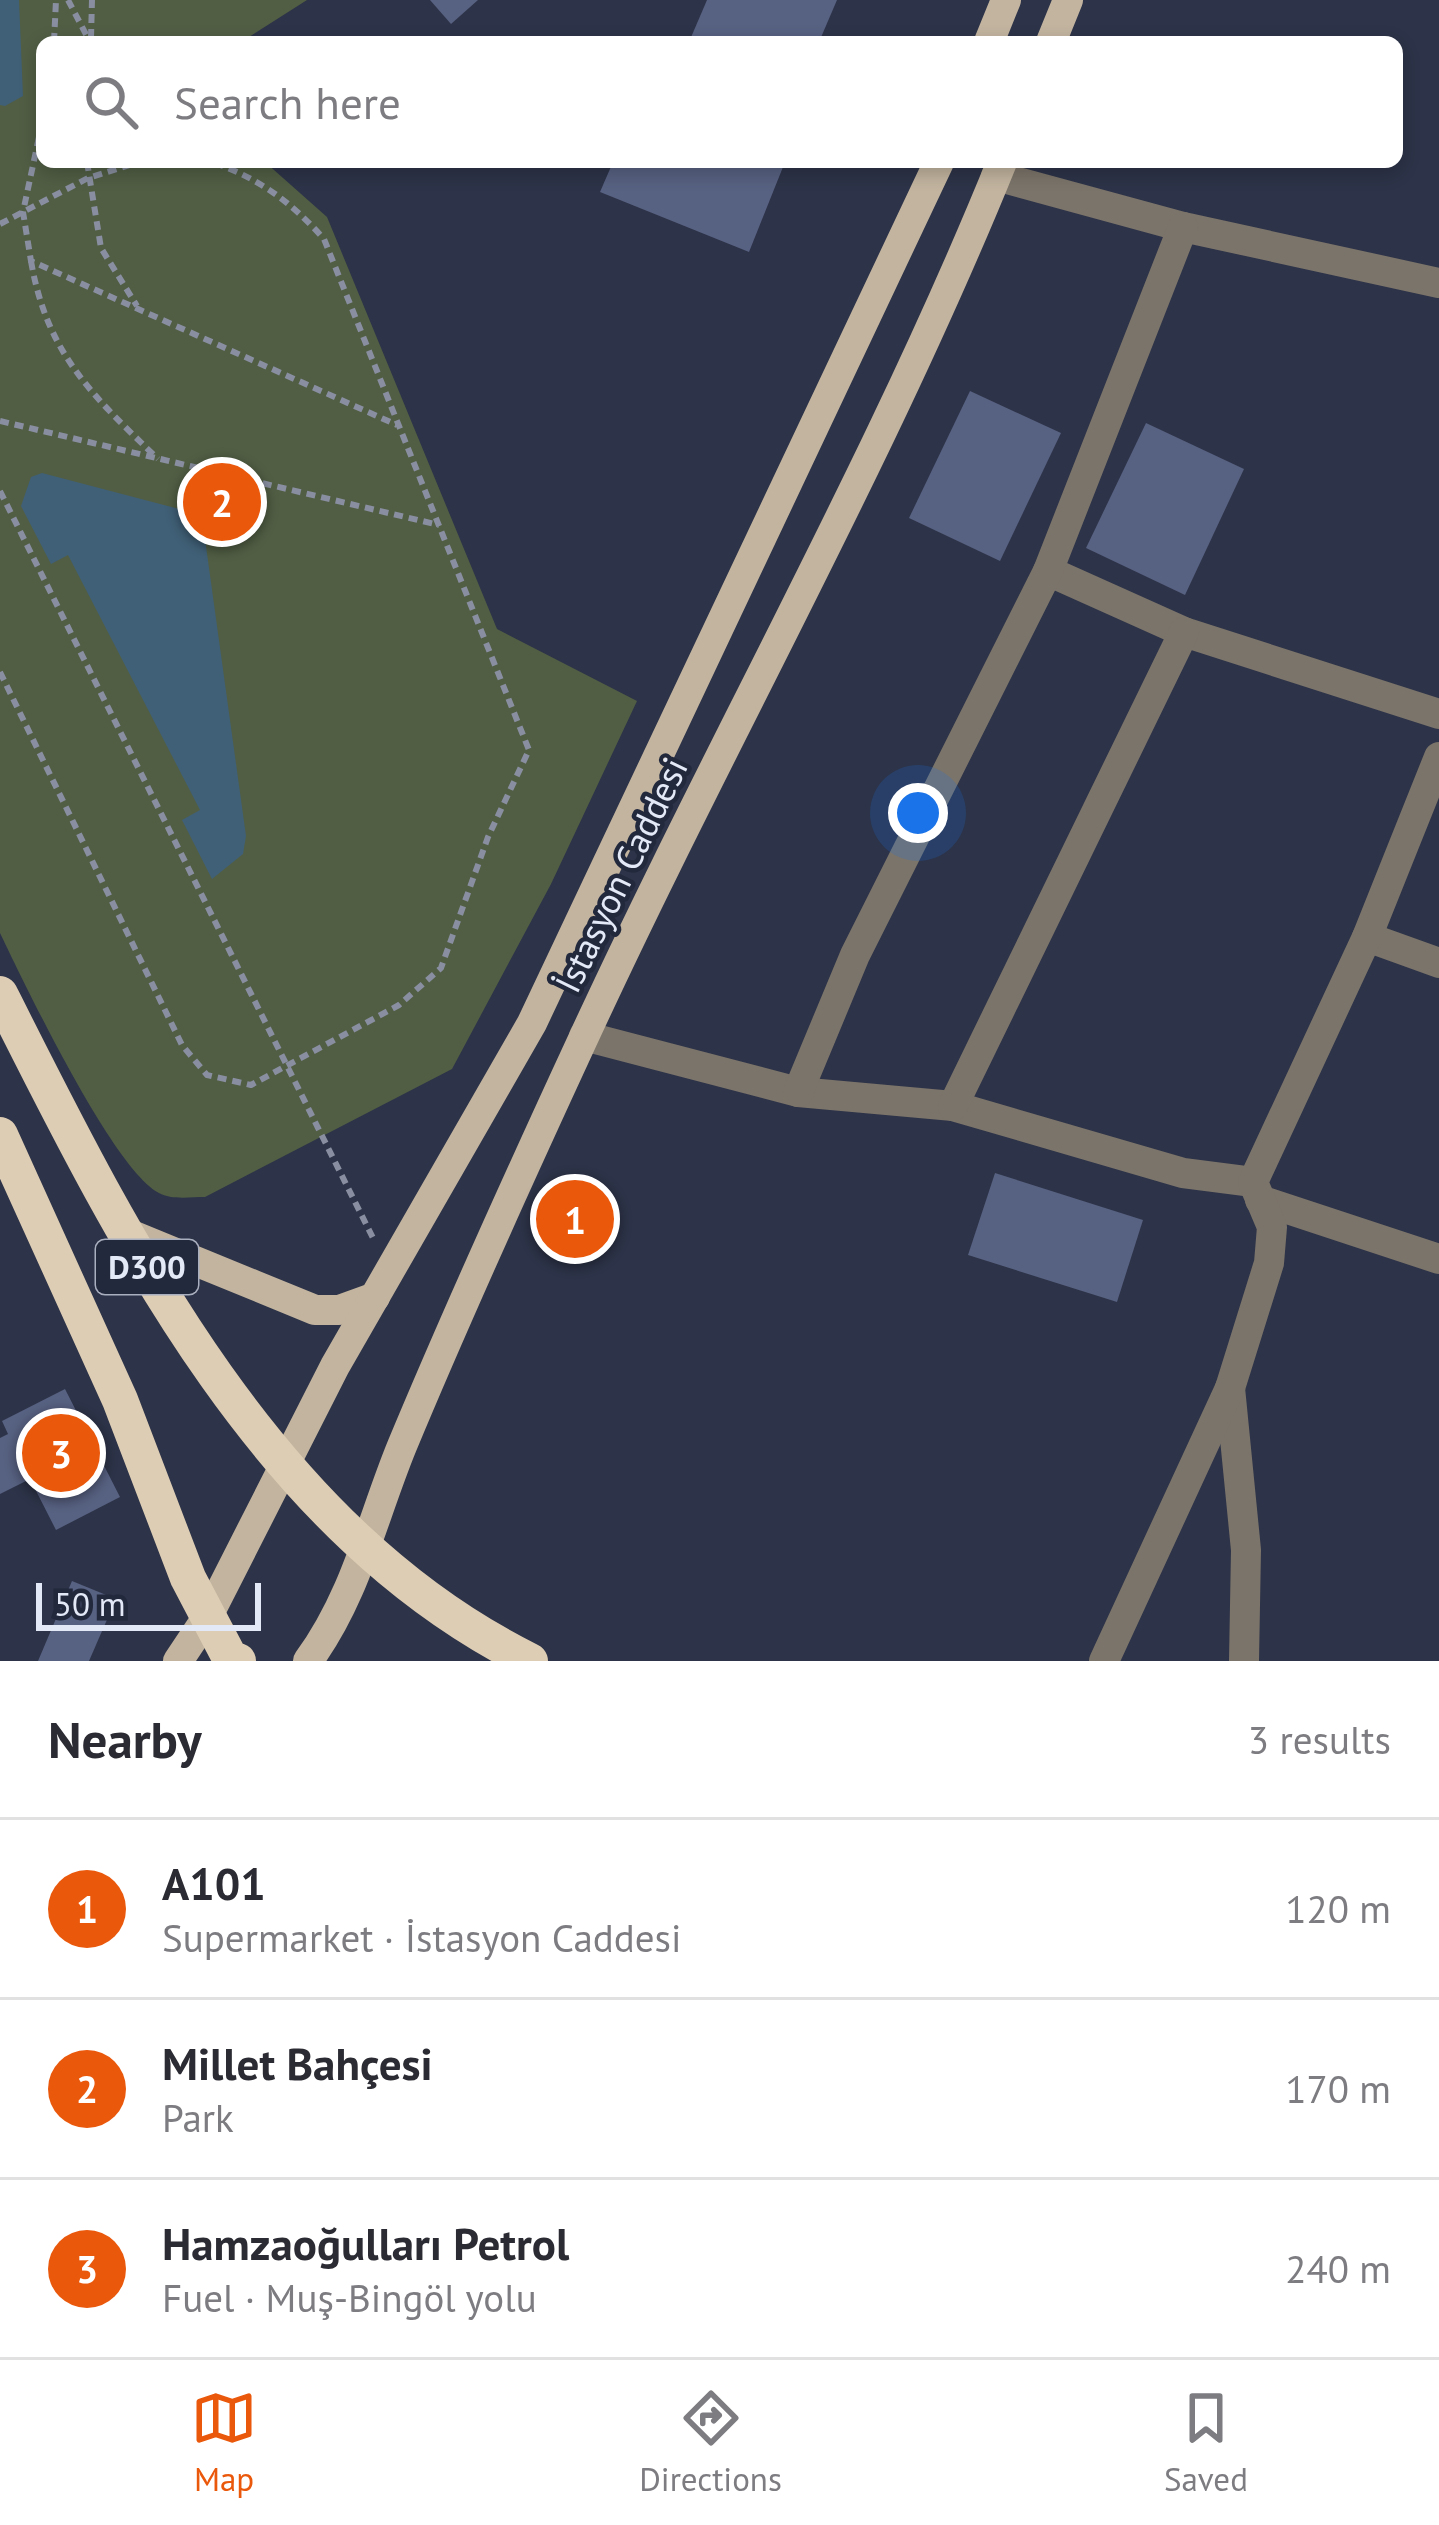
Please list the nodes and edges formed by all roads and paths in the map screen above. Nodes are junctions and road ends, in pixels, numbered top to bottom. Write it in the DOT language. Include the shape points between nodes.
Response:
graph roads {
  1 [pos="56,0"];
  2 [pos="68,0"];
  3 [pos="92,0"];
  4 [pos="1006,0"];
  5 [pos="1068,0"];
  6 [pos="55,36"];
  7 [pos="87,36"];
  8 [pos="90,36"];
  9 [pos="991,36"];
  10 [pos="1053,36"];
  11 [pos="36,150"];
  12 [pos="87,168"];
  13 [pos="120,168"];
  14 [pos="230,168"];
  15 [pos="936,168"];
  16 [pos="999,169"];
  17 [pos="88,178"];
  18 [pos="23,212"];
  19 [pos="0,224"];
  20 [pos="1183,227"];
  21 [pos="31,261"];
  22 [pos="1439,283"];
  23 [pos="139,309"];
  24 [pos="0,421"];
  25 [pos="401,427"];
  26 [pos="158,459"];
  27 [pos="0,491"];
  28 [pos="439,526"];
  29 [pos="1048,571"];
  30 [pos="1184,632"];
  31 [pos="0,672"];
  32 [pos="1439,714"];
  33 [pos="1439,757"];
  34 [pos="1367,937"];
  35 [pos="1439,963"];
  36 [pos="0,994"];
  37 [pos="584,1036"];
  38 [pos="289,1063"];
  39 [pos="798,1092"];
  40 [pos="953,1106"];
  41 [pos="0,1136"];
  42 [pos="1257,1191"];
  43 [pos="129,1234"];
  44 [pos="1438,1263"];
  45 [pos="382,1285"];
  46 [pos="1230,1388"];
  47 [pos="285,1468"];
  48 [pos="367,1549"];
  49 [pos="208,1616"];
  50 [pos="234,1660"];
  51 [pos="178,1661"];
  52 [pos="308,1661"];
  53 [pos="530,1661"];
  54 [pos="1104,1661"];
  55 [pos="1244,1661"];
  1 -- 6 [label="path"];
  2 -- 7 [label="path"];
  3 -- 8 [label="path"];
  4 -- 9 [label="main road"];
  5 -- 10 [label="main road"];
  11 -- 18 [label="path"];
  12 -- 17 [label="path"];
  13 -- 17 [label="path"];
  14 -- 25 [label="path" via="289,200 324,239"];
  15 -- 45 [label="main road, İstasyon Caddesi" via="532,1023"];
  16 -- 20 [label="street"];
  16 -- 37 [label="main road, İstasyon Caddesi" via="858,485"];
  17 -- 18 [label="path"];
  17 -- 23 [label="path" via="101,248"];
  18 -- 19 [label="path"];
  18 -- 21 [label="path"];
  20 -- 22 [label="street"];
  20 -- 29 [label="street"];
  21 -- 23 [label="path"];
  21 -- 26 [label="path" via="40,311 68,367"];
  23 -- 25 [label="path"];
  24 -- 26 [label="path"];
  25 -- 28 [label="path"];
  26 -- 28 [label="path"];
  27 -- 38 [label="path"];
  28 -- 38 [label="path" via="530,749 441,968 399,1005"];
  29 -- 30 [label="street"];
  29 -- 39 [label="street" via="855,955"];
  30 -- 32 [label="street"];
  30 -- 40 [label="street"];
  31 -- 38 [label="path" via="182,1045 207,1075 251,1084"];
  33 -- 34 [label="street"];
  34 -- 35 [label="street"];
  34 -- 42 [label="street"];
  36 -- 43 [label="highway, D300"];
  37 -- 39 [label="street"];
  37 -- 48 [label="main road, İstasyon Caddesi" via="400,1450"];
  38 -- 45 [label="path"];
  39 -- 40 [label="street"];
  40 -- 42 [label="street"];
  41 -- 49 [label="highway, D300"];
  42 -- 44 [label="street"];
  42 -- 46 [label="street" via="1272,1227 1269,1263"];
  43 -- 45 [label="main road" via="314,1310 339,1310"];
  43 -- 47 [label="highway, D300"];
  45 -- 47 [label="main road, İstasyon Caddesi"];
  46 -- 54 [label="street"];
  46 -- 55 [label="street" via="1246,1550"];
  47 -- 48 [label="highway, D300"];
  47 -- 49 [label="main road, İstasyon Caddesi"];
  48 -- 52 [label="main road, İstasyon Caddesi"];
  48 -- 53 [label="highway, D300" via="460,1626"];
  49 -- 50 [label="highway, D300"];
  49 -- 51 [label="main road, İstasyon Caddesi"];
}
